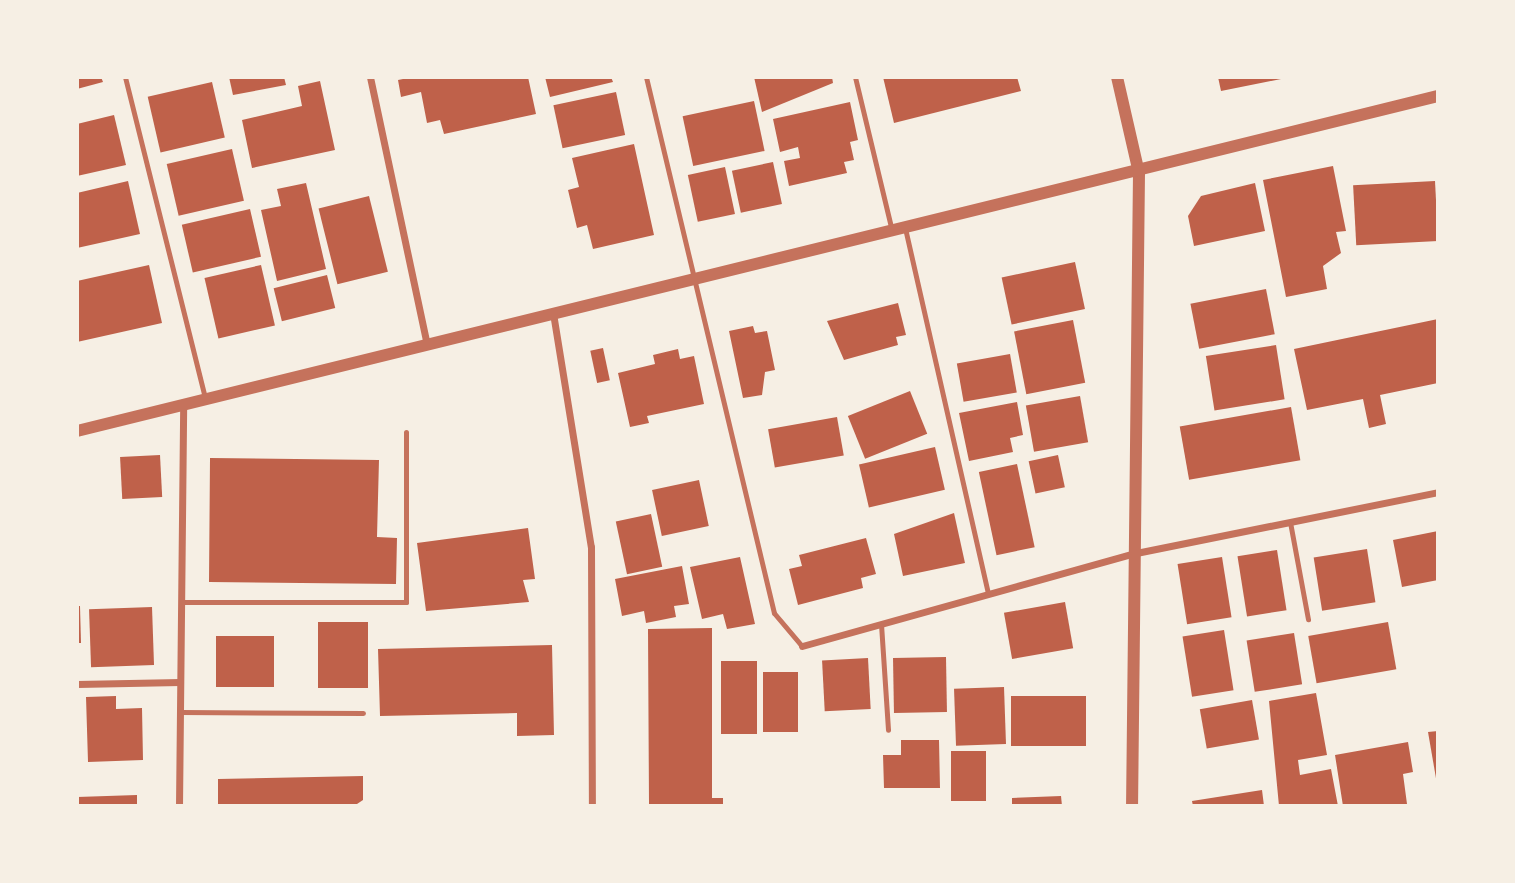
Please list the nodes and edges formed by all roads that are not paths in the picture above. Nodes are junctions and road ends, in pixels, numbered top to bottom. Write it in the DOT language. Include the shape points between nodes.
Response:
graph roads {
  1 [pos="125,77"];
  2 [pos="370,77"];
  3 [pos="646,77"];
  4 [pos="855,77"];
  5 [pos="1117,77"];
  6 [pos="1438,96"];
  7 [pos="1139,173"];
  8 [pos="898,229"];
  9 [pos="693,278"];
  10 [pos="552,310"];
  11 [pos="426,341"];
  12 [pos="205,400"];
  13 [pos="183,405"];
  14 [pos="77,431"];
  15 [pos="405,432"];
  16 [pos="1438,492"];
  17 [pos="1290,522"];
  18 [pos="1136,553"];
  19 [pos="988,594"];
  20 [pos="181,603"];
  21 [pos="1308,619"];
  22 [pos="881,624"];
  23 [pos="802,646"];
  24 [pos="180,682"];
  25 [pos="77,684"];
  26 [pos="180,712"];
  27 [pos="363,713"];
  28 [pos="888,730"];
  29 [pos="179,806"];
  30 [pos="592,806"];
  31 [pos="1132,806"];
  1 -- 12 [label="lane"];
  2 -- 11 [label="street"];
  3 -- 9 [label="lane"];
  4 -- 8 [label="lane"];
  5 -- 7 [label="street"];
  6 -- 7 [label="street"];
  7 -- 8 [label="street"];
  7 -- 18 [label="street"];
  8 -- 9 [label="street"];
  8 -- 19 [label="lane"];
  9 -- 10 [label="street"];
  9 -- 23 [label="lane" via="774,613"];
  10 -- 11 [label="street"];
  10 -- 30 [label="street" via="591,547"];
  11 -- 12 [label="street"];
  12 -- 13 [label="street"];
  13 -- 14 [label="street"];
  13 -- 20 [label="street"];
  15 -- 20 [label="lane" via="406,602"];
  16 -- 17 [label="street"];
  17 -- 18 [label="street"];
  17 -- 21 [label="lane"];
  18 -- 19 [label="street"];
  18 -- 31 [label="street"];
  19 -- 22 [label="street"];
  20 -- 24 [label="street"];
  22 -- 23 [label="street"];
  22 -- 28 [label="lane"];
  24 -- 25 [label="street"];
  24 -- 26 [label="street"];
  26 -- 27 [label="lane"];
  26 -- 29 [label="street"];
}
